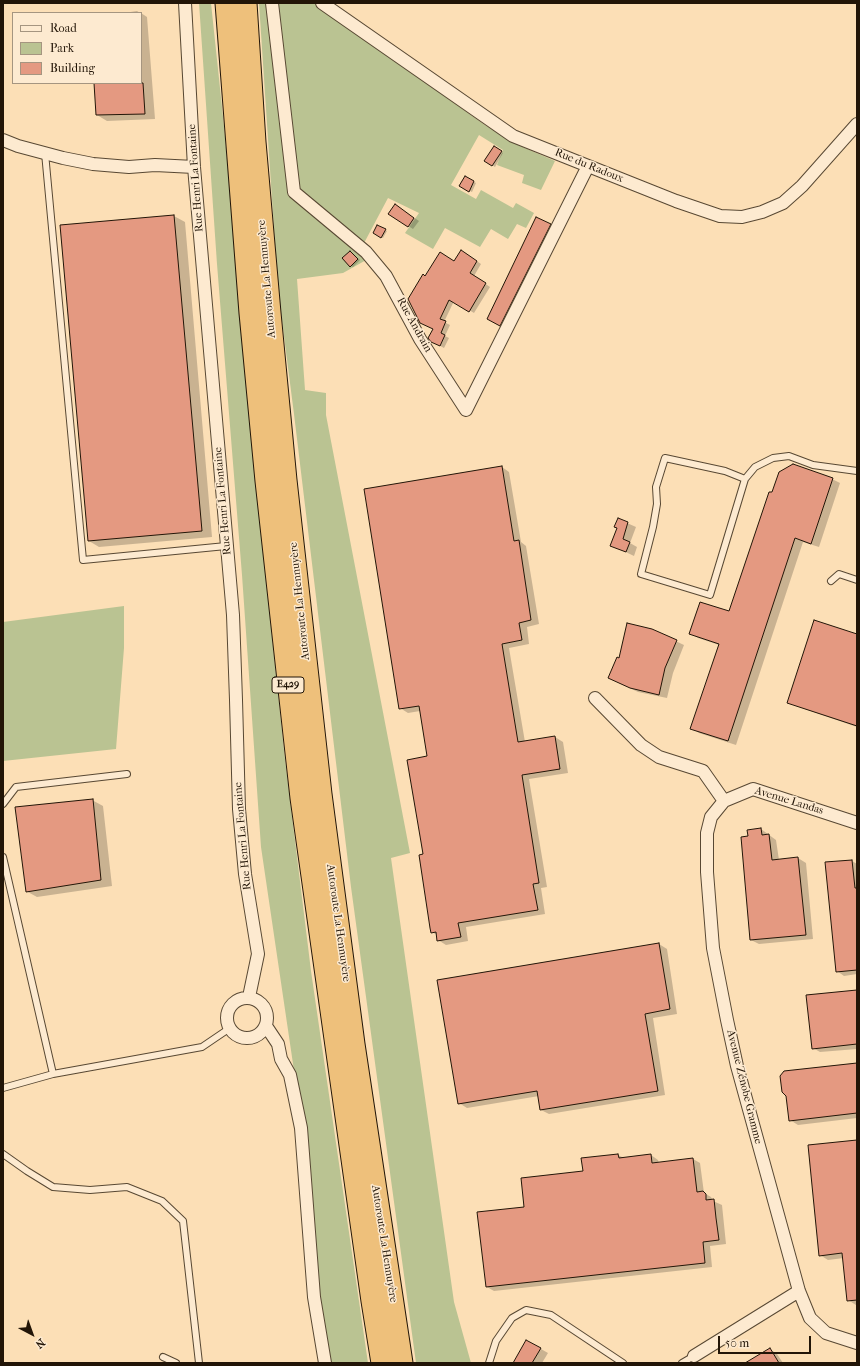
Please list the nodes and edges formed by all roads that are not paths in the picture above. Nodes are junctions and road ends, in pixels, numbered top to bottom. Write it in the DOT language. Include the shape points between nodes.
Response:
graph roads {
  1 [pos="185,3"];
  2 [pos="226,3"];
  3 [pos="246,3"];
  4 [pos="272,3"];
  5 [pos="322,3"];
  6 [pos="857,124"];
  7 [pos="3,140"];
  8 [pos="45,154"];
  9 [pos="588,166"];
  10 [pos="194,167"];
  11 [pos="857,471"];
  12 [pos="744,479"];
  13 [pos="226,546"];
  14 [pos="857,580"];
  15 [pos="831,582"];
  16 [pos="595,698"];
  17 [pos="127,774"];
  18 [pos="724,801"];
  19 [pos="3,804"];
  20 [pos="857,823"];
  21 [pos="3,857"];
  22 [pos="249,997"];
  23 [pos="266,1026"];
  24 [pos="230,1028"];
  25 [pos="53,1074"];
  26 [pos="3,1088"];
  27 [pos="3,1154"];
  28 [pos="799,1291"];
  29 [pos="857,1343"];
  30 [pos="694,1356"];
  31 [pos="163,1357"];
  32 [pos="176,1363"];
  33 [pos="199,1363"];
  34 [pos="325,1363"];
  35 [pos="382,1363"];
  36 [pos="402,1363"];
  37 [pos="489,1363"];
  38 [pos="623,1363"];
  39 [pos="682,1363"];
  1 -- 10 [label="street, Rue Henri La Fontaine"];
  2 -- 35 [label="highway, Autoroute La Hennuyère / E429" via="263,451 301,798"];
  3 -- 36 [label="highway, Autoroute La Hennuyère / E429" via="271,320 321,794 354,1044"];
  4 -- 9 [label="street, Rue Andrain" via="294,192 366,252 386,276 420,339 466,410"];
  5 -- 9 [label="street, Rue du Radoux" via="513,136"];
  6 -- 9 [label="street, Rue du Radoux" via="802,186 783,202 762,212 742,217 720,216"];
  7 -- 8 [label="street"];
  8 -- 10 [label="street" via="93,164"];
  8 -- 13 [label="lane" via="83,560"];
  10 -- 13 [label="street, Rue Henri La Fontaine"];
  11 -- 12 [label="lane" via="814,464 789,456 773,458 755,467"];
  12 -- 12 [label="lane" via="725,471 666,458 656,487 657,504 641,574 710,595"];
  13 -- 22 [label="street, Rue Henri La Fontaine" via="233,615 239,809 245,874 258,954"];
  14 -- 15 [label="lane" via="839,574"];
  16 -- 18 [label="street" via="641,745 659,757 703,772"];
  17 -- 19 [label="lane" via="16,787"];
  18 -- 20 [label="street, Avenue Landas" via="753,789"];
  18 -- 28 [label="street, Avenue Zénobe Gramme" via="711,817 707,833 707,872 713,948 737,1066"];
  21 -- 25 [label="lane"];
  22 -- 23 [label="street" via="263,1005 268,1015"];
  22 -- 24 [label="street" via="237,1000 228,1010"];
  23 -- 24 [label="street" via="258,1035 246,1038 234,1033"];
  23 -- 34 [label="street" via="278,1044 290,1075 300,1128 314,1297"];
  24 -- 25 [label="lane" via="202,1047"];
  25 -- 26 [label="lane"];
  27 -- 33 [label="lane" via="52,1187 90,1190 126,1187 162,1201 183,1221"];
  28 -- 29 [label="street, Avenue Zénobe Gramme" via="810,1318 826,1333"];
  28 -- 30 [label="street"];
  30 -- 39 [label="lane"];
  31 -- 32 [label="lane"];
  37 -- 38 [label="lane" via="496,1341 512,1318 526,1310 551,1315"];
}
